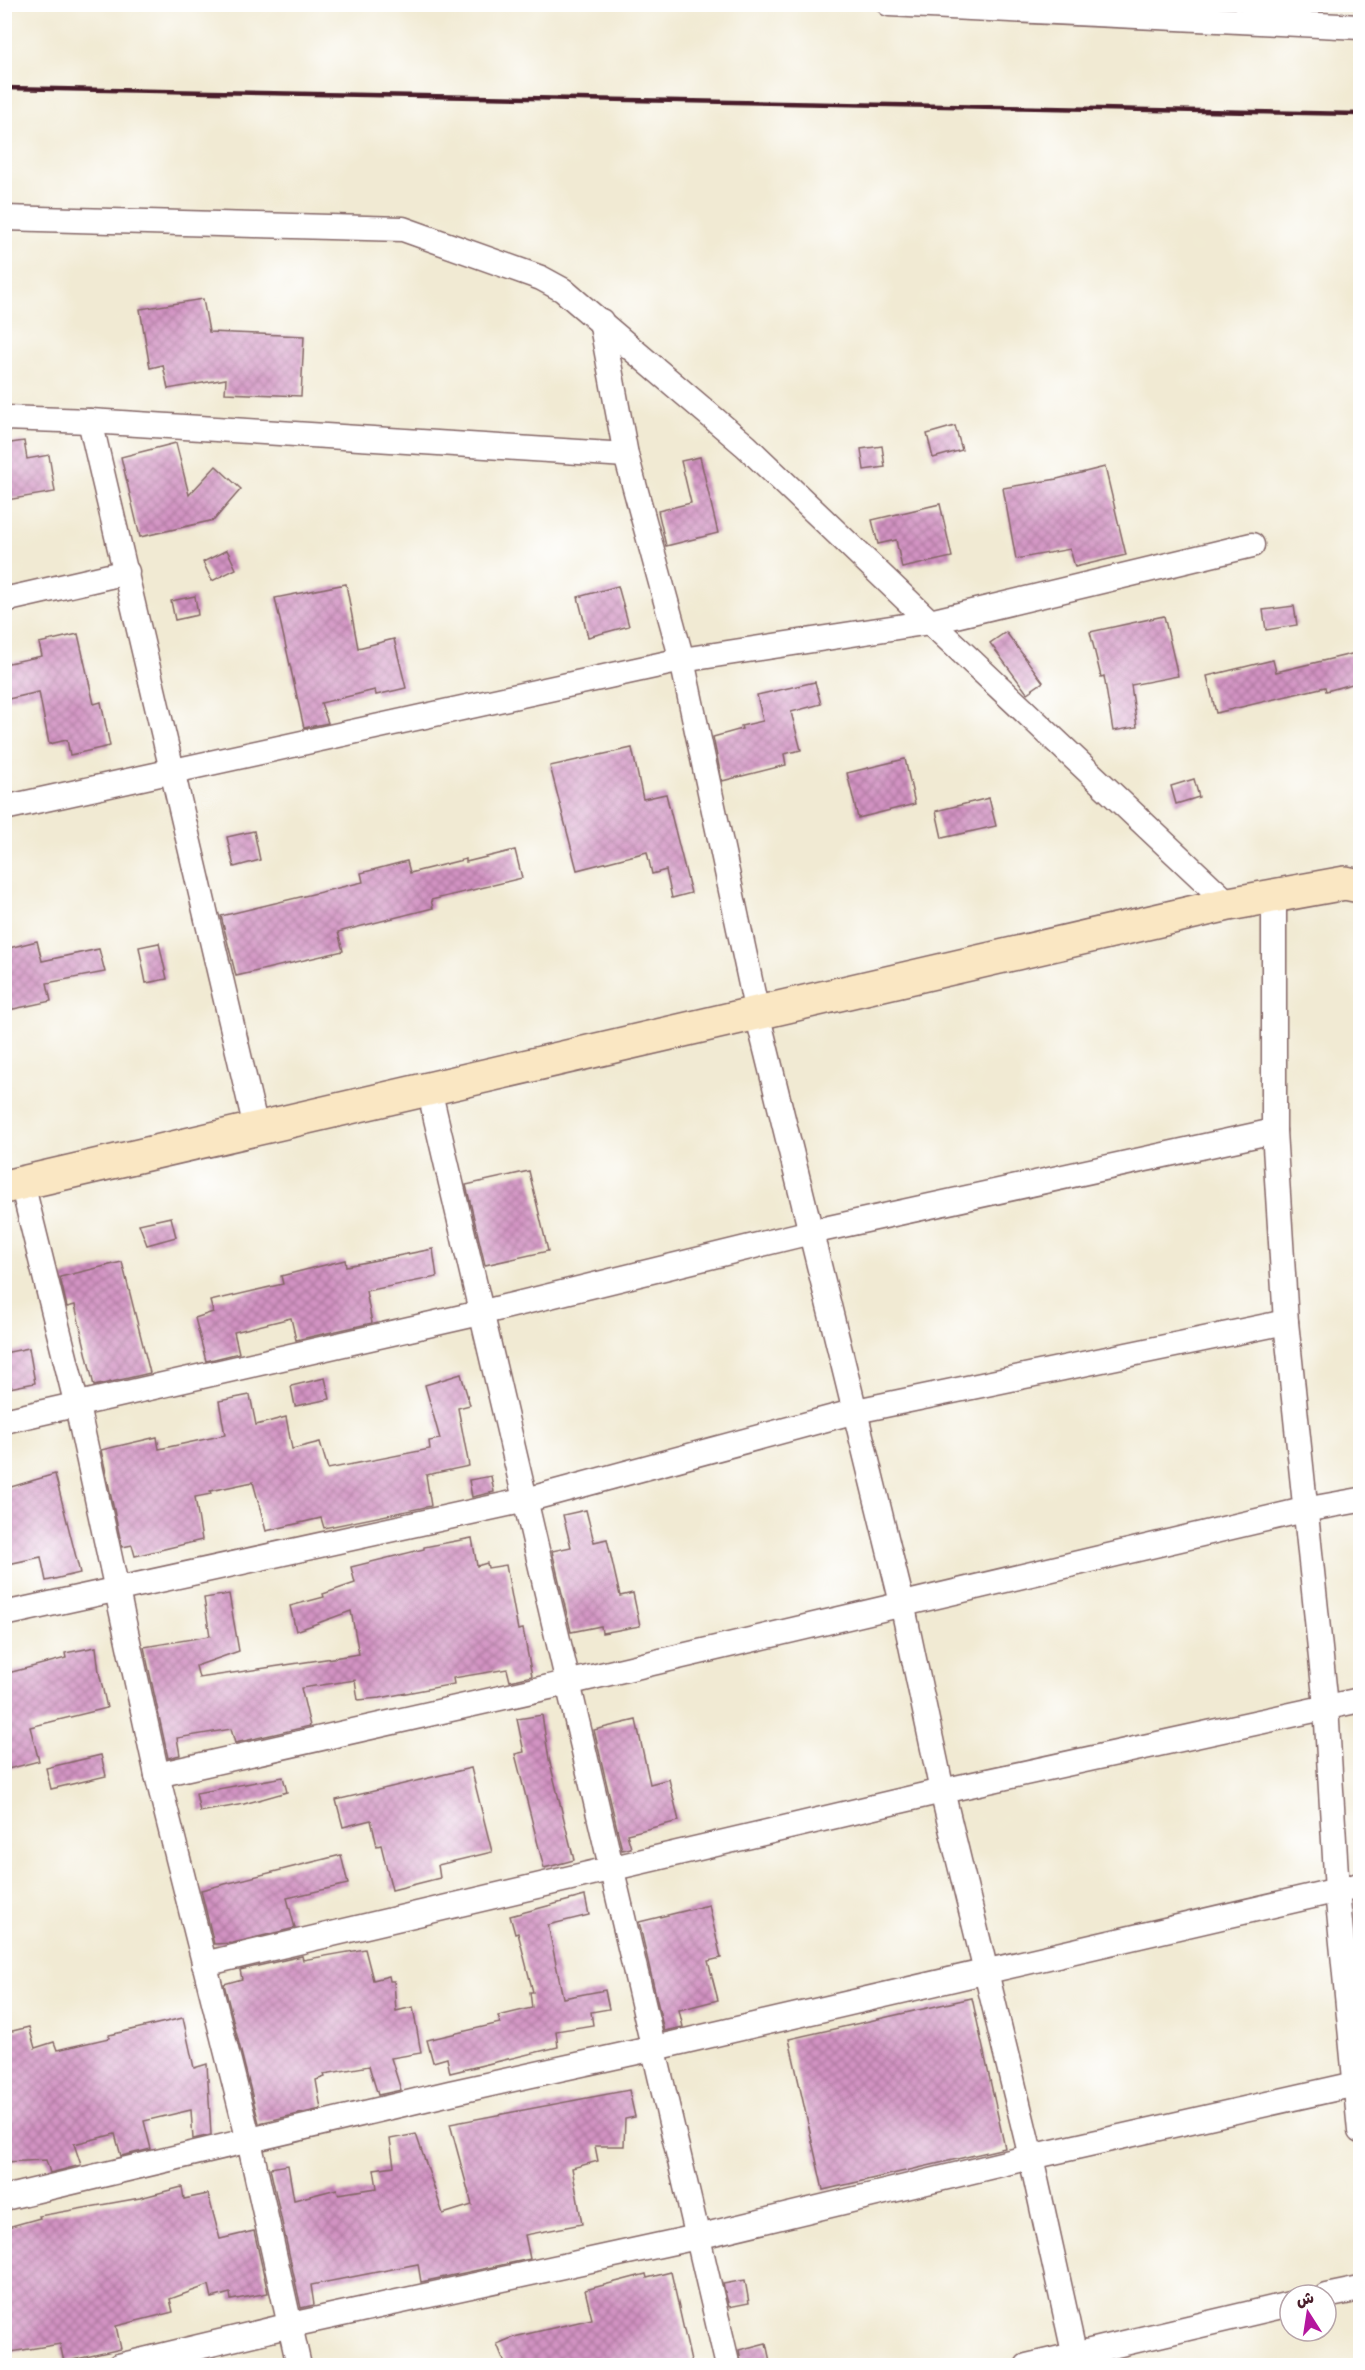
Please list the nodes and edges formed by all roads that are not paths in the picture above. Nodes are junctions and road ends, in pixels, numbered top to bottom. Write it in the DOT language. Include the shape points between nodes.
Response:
graph roads {
  1 [pos="889,4"];
  2 [pos="1101,10"];
  3 [pos="1360,27"];
  4 [pos="4,218"];
  5 [pos="601,321"];
  6 [pos="4,418"];
  7 [pos="90,421"];
  8 [pos="626,455"];
  9 [pos="1252,545"];
  10 [pos="127,572"];
  11 [pos="4,600"];
  12 [pos="930,622"];
  13 [pos="682,660"];
  14 [pos="171,772"];
  15 [pos="4,808"];
  16 [pos="1360,886"];
  17 [pos="1274,896"];
  18 [pos="1229,904"];
  19 [pos="757,1013"];
  20 [pos="429,1089"];
  21 [pos="256,1128"];
  22 [pos="1274,1131"];
  23 [pos="13,1185"];
  24 [pos="811,1232"];
  25 [pos="480,1313"];
  26 [pos="1286,1322"];
  27 [pos="77,1406"];
  28 [pos="856,1411"];
  29 [pos="4,1421"];
  30 [pos="526,1500"];
  31 [pos="1360,1500"];
  32 [pos="1304,1510"];
  33 [pos="116,1590"];
  34 [pos="902,1603"];
  35 [pos="4,1614"];
  36 [pos="567,1683"];
  37 [pos="1360,1700"];
  38 [pos="1326,1706"];
  39 [pos="157,1775"];
  40 [pos="942,1791"];
  41 [pos="613,1867"];
  42 [pos="1360,1885"];
  43 [pos="1336,1891"];
  44 [pos="204,1964"];
  45 [pos="987,1971"];
  46 [pos="655,2048"];
  47 [pos="1359,2083"];
  48 [pos="1360,2132"];
  49 [pos="249,2141"];
  50 [pos="1031,2157"];
  51 [pos="4,2198"];
  52 [pos="697,2237"];
  53 [pos="1360,2289"];
  54 [pos="1338,2294"];
  55 [pos="1278,2307"];
  56 [pos="291,2325"];
  57 [pos="1075,2360"];
  58 [pos="119,2366"];
  59 [pos="299,2366"];
  60 [pos="728,2366"];
  61 [pos="1027,2366"];
  1 -- 2 [label="street"];
  2 -- 3 [label="street"];
  4 -- 5 [label="street" via="403,229 541,278 563,290"];
  5 -- 8 [label="street"];
  5 -- 12 [label="street" via="746,446"];
  6 -- 7 [label="street"];
  7 -- 8 [label="street"];
  7 -- 10 [label="street"];
  8 -- 13 [label="street"];
  9 -- 12 [label="street"];
  10 -- 11 [label="street"];
  10 -- 14 [label="street"];
  12 -- 13 [label="street"];
  12 -- 18 [label="street"];
  13 -- 14 [label="street"];
  13 -- 19 [label="street"];
  14 -- 15 [label="street"];
  14 -- 21 [label="street"];
  16 -- 17 [label="street" via="1346,883"];
  17 -- 18 [label="street"];
  17 -- 22 [label="street"];
  18 -- 19 [label="street"];
  19 -- 20 [label="street"];
  19 -- 24 [label="street"];
  20 -- 21 [label="street"];
  20 -- 25 [label="street"];
  21 -- 23 [label="street"];
  22 -- 24 [label="street"];
  22 -- 26 [label="street"];
  23 -- 27 [label="street"];
  24 -- 25 [label="street"];
  24 -- 28 [label="street"];
  25 -- 27 [label="street"];
  25 -- 30 [label="street"];
  26 -- 28 [label="street"];
  26 -- 32 [label="street"];
  27 -- 29 [label="street"];
  27 -- 33 [label="street"];
  28 -- 30 [label="street"];
  28 -- 34 [label="street"];
  30 -- 33 [label="street"];
  30 -- 36 [label="street"];
  31 -- 32 [label="street"];
  32 -- 34 [label="street"];
  32 -- 38 [label="street"];
  33 -- 35 [label="street"];
  33 -- 39 [label="street"];
  34 -- 36 [label="street"];
  34 -- 40 [label="street"];
  36 -- 39 [label="street"];
  36 -- 41 [label="street"];
  37 -- 38 [label="street"];
  38 -- 40 [label="street"];
  38 -- 43 [label="street"];
  39 -- 44 [label="street"];
  40 -- 41 [label="street"];
  40 -- 45 [label="street"];
  41 -- 44 [label="street"];
  41 -- 46 [label="street"];
  42 -- 43 [label="street"];
  43 -- 45 [label="street"];
  43 -- 47 [label="street"];
  44 -- 49 [label="street"];
  45 -- 46 [label="street"];
  45 -- 50 [label="street"];
  46 -- 49 [label="street"];
  46 -- 52 [label="street"];
  47 -- 48 [label="street"];
  47 -- 50 [label="street"];
  49 -- 51 [label="street"];
  49 -- 56 [label="street"];
  50 -- 52 [label="street"];
  50 -- 57 [label="street"];
  52 -- 56 [label="street"];
  52 -- 60 [label="street"];
  53 -- 54 [label="street"];
  55 -- 57 [label="street"];
  56 -- 58 [label="street"];
  56 -- 59 [label="street"];
  57 -- 61 [label="street"];
}
